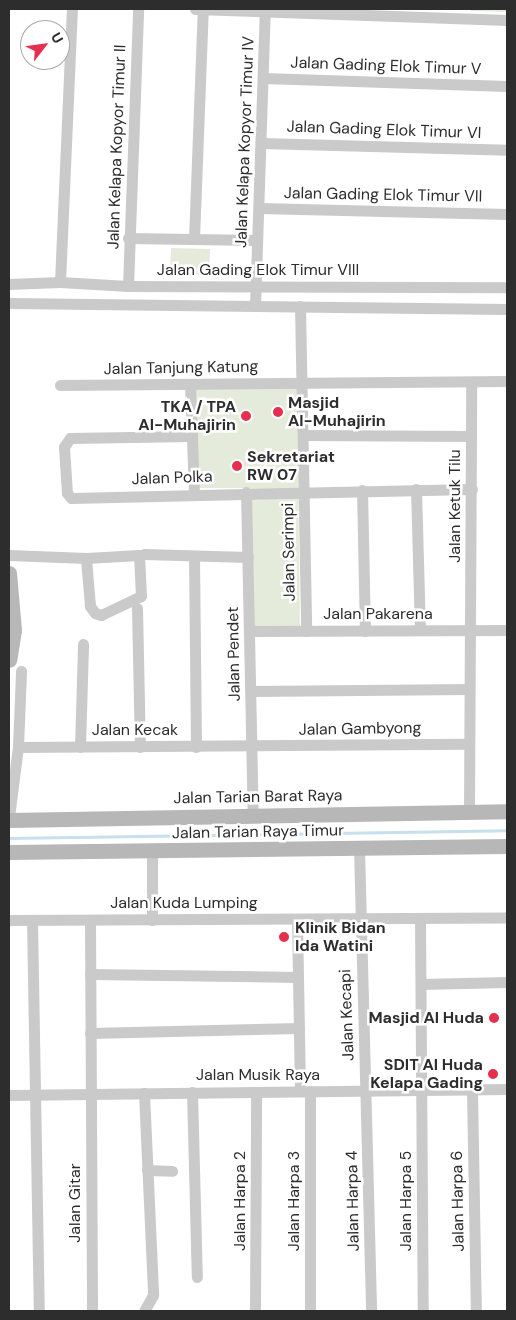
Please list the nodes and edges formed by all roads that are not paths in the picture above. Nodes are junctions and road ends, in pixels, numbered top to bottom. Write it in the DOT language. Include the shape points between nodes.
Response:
graph roads {
  1 [pos="72,9"];
  2 [pos="138,9"];
  3 [pos="195,9"];
  4 [pos="204,9"];
  5 [pos="265,9"];
  6 [pos="469,14"];
  7 [pos="507,20"];
  8 [pos="263,78"];
  9 [pos="507,86"];
  10 [pos="261,143"];
  11 [pos="507,150"];
  12 [pos="259,208"];
  13 [pos="507,214"];
  14 [pos="128,238"];
  15 [pos="194,239"];
  16 [pos="257,240"];
  17 [pos="60,282"];
  18 [pos="9,284"];
  19 [pos="128,286"];
  20 [pos="256,286"];
  21 [pos="507,287"];
  22 [pos="9,303"];
  23 [pos="256,306"];
  24 [pos="300,306"];
  25 [pos="507,309"];
  26 [pos="507,381"];
  27 [pos="302,382"];
  28 [pos="471,382"];
  29 [pos="190,384"];
  30 [pos="60,385"];
  31 [pos="303,435"];
  32 [pos="192,436"];
  33 [pos="471,436"];
  34 [pos="416,489"];
  35 [pos="472,489"];
  36 [pos="304,490"];
  37 [pos="362,490"];
  38 [pos="246,492"];
  39 [pos="194,494"];
  40 [pos="142,554"];
  41 [pos="9,555"];
  42 [pos="194,556"];
  43 [pos="248,557"];
  44 [pos="86,558"];
  45 [pos="9,573"];
  46 [pos="137,608"];
  47 [pos="11,630"];
  48 [pos="420,630"];
  49 [pos="470,630"];
  50 [pos="507,630"];
  51 [pos="250,631"];
  52 [pos="306,631"];
  53 [pos="365,631"];
  54 [pos="83,644"];
  55 [pos="9,660"];
  56 [pos="21,672"];
  57 [pos="468,689"];
  58 [pos="251,691"];
  59 [pos="468,744"];
  60 [pos="252,746"];
  61 [pos="18,747"];
  62 [pos="80,747"];
  63 [pos="140,747"];
  64 [pos="196,747"];
  65 [pos="469,811"];
  66 [pos="507,811"];
  67 [pos="252,814"];
  68 [pos="9,818"];
  69 [pos="507,846"];
  70 [pos="359,848"];
  71 [pos="152,850"];
  72 [pos="9,852"];
  73 [pos="507,917"];
  74 [pos="420,918"];
  75 [pos="297,919"];
  76 [pos="359,919"];
  77 [pos="9,920"];
  78 [pos="32,920"];
  79 [pos="90,920"];
  80 [pos="152,920"];
  81 [pos="90,974"];
  82 [pos="298,976"];
  83 [pos="507,982"];
  84 [pos="421,984"];
  85 [pos="299,1028"];
  86 [pos="90,1033"];
  87 [pos="507,1089"];
  88 [pos="366,1090"];
  89 [pos="423,1090"];
  90 [pos="472,1090"];
  91 [pos="305,1091"];
  92 [pos="192,1092"];
  93 [pos="256,1092"];
  94 [pos="144,1093"];
  95 [pos="33,1094"];
  96 [pos="90,1094"];
  97 [pos="9,1095"];
  98 [pos="148,1170"];
  99 [pos="172,1171"];
  100 [pos="197,1277"];
  101 [pos="39,1311"];
  102 [pos="92,1311"];
  103 [pos="144,1311"];
  104 [pos="255,1311"];
  105 [pos="310,1311"];
  106 [pos="371,1311"];
  107 [pos="423,1311"];
  108 [pos="476,1311"];
  1 -- 17 [label="street"];
  2 -- 14 [label="street, Jalan Kelapa Kopyor Timur II"];
  3 -- 4 [label="street"];
  4 -- 5 [label="street"];
  4 -- 15 [label="street"];
  5 -- 6 [label="street"];
  5 -- 8 [label="street, Jalan Kelapa Kopyor Timur IV"];
  6 -- 7 [label="street"];
  8 -- 9 [label="street, Jalan Gading Elok Timur V"];
  8 -- 10 [label="street, Jalan Kelapa Kopyor Timur IV"];
  10 -- 11 [label="street, Jalan Gading Elok Timur VI"];
  10 -- 12 [label="street, Jalan Kelapa Kopyor Timur IV"];
  12 -- 13 [label="street, Jalan Gading Elok Timur VII"];
  12 -- 16 [label="street, Jalan Kelapa Kopyor Timur IV"];
  14 -- 15 [label="street"];
  14 -- 19 [label="street, Jalan Kelapa Kopyor Timur II"];
  15 -- 16 [label="street"];
  16 -- 20 [label="street, Jalan Kelapa Kopyor Timur IV"];
  17 -- 18 [label="street, Jalan Gading Elok Timur VIII"];
  17 -- 19 [label="street, Jalan Gading Elok Timur VIII"];
  19 -- 20 [label="street, Jalan Gading Elok Timur VIII"];
  20 -- 21 [label="street, Jalan Gading Elok Timur VIII"];
  20 -- 23 [label="street, Jalan Kelapa Kopyor Timur IV"];
  22 -- 23 [label="street"];
  23 -- 24 [label="street"];
  24 -- 25 [label="street"];
  24 -- 27 [label="street, Jalan Serimpi"];
  26 -- 28 [label="street, Jalan Tanjung Katung"];
  27 -- 28 [label="street, Jalan Tanjung Katung"];
  27 -- 29 [label="street, Jalan Tanjung Katung"];
  27 -- 31 [label="street, Jalan Serimpi"];
  28 -- 33 [label="street, Jalan Ketuk Tilu"];
  29 -- 30 [label="street, Jalan Tanjung Katung"];
  29 -- 32 [label="street"];
  31 -- 33 [label="street"];
  31 -- 36 [label="street, Jalan Serimpi"];
  32 -- 39 [label="street"];
  32 -- 39 [label="street, Jalan Polka" via="74,437 66,440 64,447 67,489 71,498"];
  33 -- 35 [label="street, Jalan Ketuk Tilu"];
  34 -- 35 [label="street, Jalan Polka"];
  34 -- 37 [label="street, Jalan Polka"];
  34 -- 48 [label="street"];
  35 -- 49 [label="street, Jalan Ketuk Tilu"];
  36 -- 37 [label="street, Jalan Polka"];
  36 -- 38 [label="street, Jalan Polka"];
  36 -- 52 [label="street, Jalan Serimpi"];
  37 -- 53 [label="street"];
  38 -- 39 [label="street, Jalan Polka"];
  38 -- 43 [label="street, Jalan Pendet"];
  40 -- 42 [label="street"];
  40 -- 44 [label="street"];
  40 -- 44 [label="street" via="141,596 101,615 90,606"];
  41 -- 44 [label="street"];
  42 -- 43 [label="street"];
  42 -- 64 [label="street"];
  43 -- 51 [label="street, Jalan Pendet"];
  45 -- 47 [label="street"];
  46 -- 63 [label="street"];
  47 -- 55 [label="street"];
  48 -- 49 [label="street, Jalan Pakarena"];
  48 -- 53 [label="street, Jalan Pakarena"];
  49 -- 50 [label="street, Jalan Pakarena"];
  49 -- 57 [label="street, Jalan Ketuk Tilu"];
  51 -- 52 [label="street, Jalan Pakarena"];
  51 -- 58 [label="street, Jalan Pendet"];
  52 -- 53 [label="street, Jalan Pakarena"];
  54 -- 62 [label="street"];
  56 -- 61 [label="street"];
  57 -- 58 [label="street"];
  57 -- 59 [label="street, Jalan Ketuk Tilu"];
  58 -- 60 [label="street, Jalan Pendet"];
  59 -- 60 [label="street, Jalan Gambyong"];
  59 -- 65 [label="street, Jalan Ketuk Tilu"];
  60 -- 64 [label="street, Jalan Kecak"];
  60 -- 67 [label="street, Jalan Pendet"];
  61 -- 62 [label="street, Jalan Kecak"];
  61 -- 68 [label="street"];
  62 -- 63 [label="street, Jalan Kecak"];
  63 -- 64 [label="street, Jalan Kecak"];
  65 -- 66 [label="street, Jalan Tarian Barat Raya"];
  65 -- 67 [label="street, Jalan Tarian Barat Raya"];
  67 -- 68 [label="street, Jalan Tarian Barat Raya"];
  69 -- 70 [label="street, Jalan Tarian Raya Timur"];
  70 -- 71 [label="street, Jalan Tarian Raya Timur"];
  70 -- 76 [label="street, Jalan Kecapi"];
  71 -- 72 [label="street, Jalan Tarian Raya Timur"];
  71 -- 80 [label="street"];
  73 -- 74 [label="street, Jalan Kuda Lumping"];
  74 -- 76 [label="street, Jalan Kuda Lumping"];
  74 -- 84 [label="street, Jalan Harpa 5"];
  75 -- 76 [label="street, Jalan Kuda Lumping"];
  75 -- 80 [label="street, Jalan Kuda Lumping"];
  75 -- 82 [label="street, Jalan Harpa 3"];
  76 -- 88 [label="street, Jalan Kecapi"];
  77 -- 78 [label="street, Jalan Kuda Lumping"];
  78 -- 79 [label="street, Jalan Kuda Lumping"];
  78 -- 95 [label="street"];
  79 -- 80 [label="street, Jalan Kuda Lumping"];
  79 -- 81 [label="street, Jalan Gitar"];
  81 -- 82 [label="street"];
  81 -- 86 [label="street, Jalan Gitar"];
  82 -- 85 [label="street, Jalan Harpa 3"];
  83 -- 84 [label="street"];
  84 -- 89 [label="street, Jalan Harpa 5"];
  85 -- 86 [label="street"];
  85 -- 91 [label="street, Jalan Harpa 3"];
  86 -- 96 [label="street, Jalan Gitar"];
  87 -- 90 [label="street, Jalan Musik Raya"];
  88 -- 89 [label="street, Jalan Musik Raya"];
  88 -- 91 [label="street, Jalan Musik Raya"];
  88 -- 106 [label="street, Jalan Harpa 4"];
  89 -- 90 [label="street, Jalan Musik Raya"];
  89 -- 107 [label="street, Jalan Harpa 5"];
  90 -- 108 [label="street, Jalan Harpa 6"];
  91 -- 93 [label="street, Jalan Musik Raya"];
  91 -- 105 [label="street, Jalan Harpa 3"];
  92 -- 93 [label="street, Jalan Musik Raya"];
  92 -- 94 [label="street, Jalan Musik Raya"];
  92 -- 100 [label="street"];
  93 -- 104 [label="street, Jalan Harpa 2"];
  94 -- 96 [label="street, Jalan Musik Raya"];
  94 -- 98 [label="street"];
  95 -- 96 [label="street, Jalan Musik Raya"];
  95 -- 97 [label="street, Jalan Musik Raya"];
  95 -- 101 [label="street"];
  96 -- 102 [label="street, Jalan Gitar"];
  98 -- 99 [label="street"];
  98 -- 103 [label="street" via="153,1295"];
}
